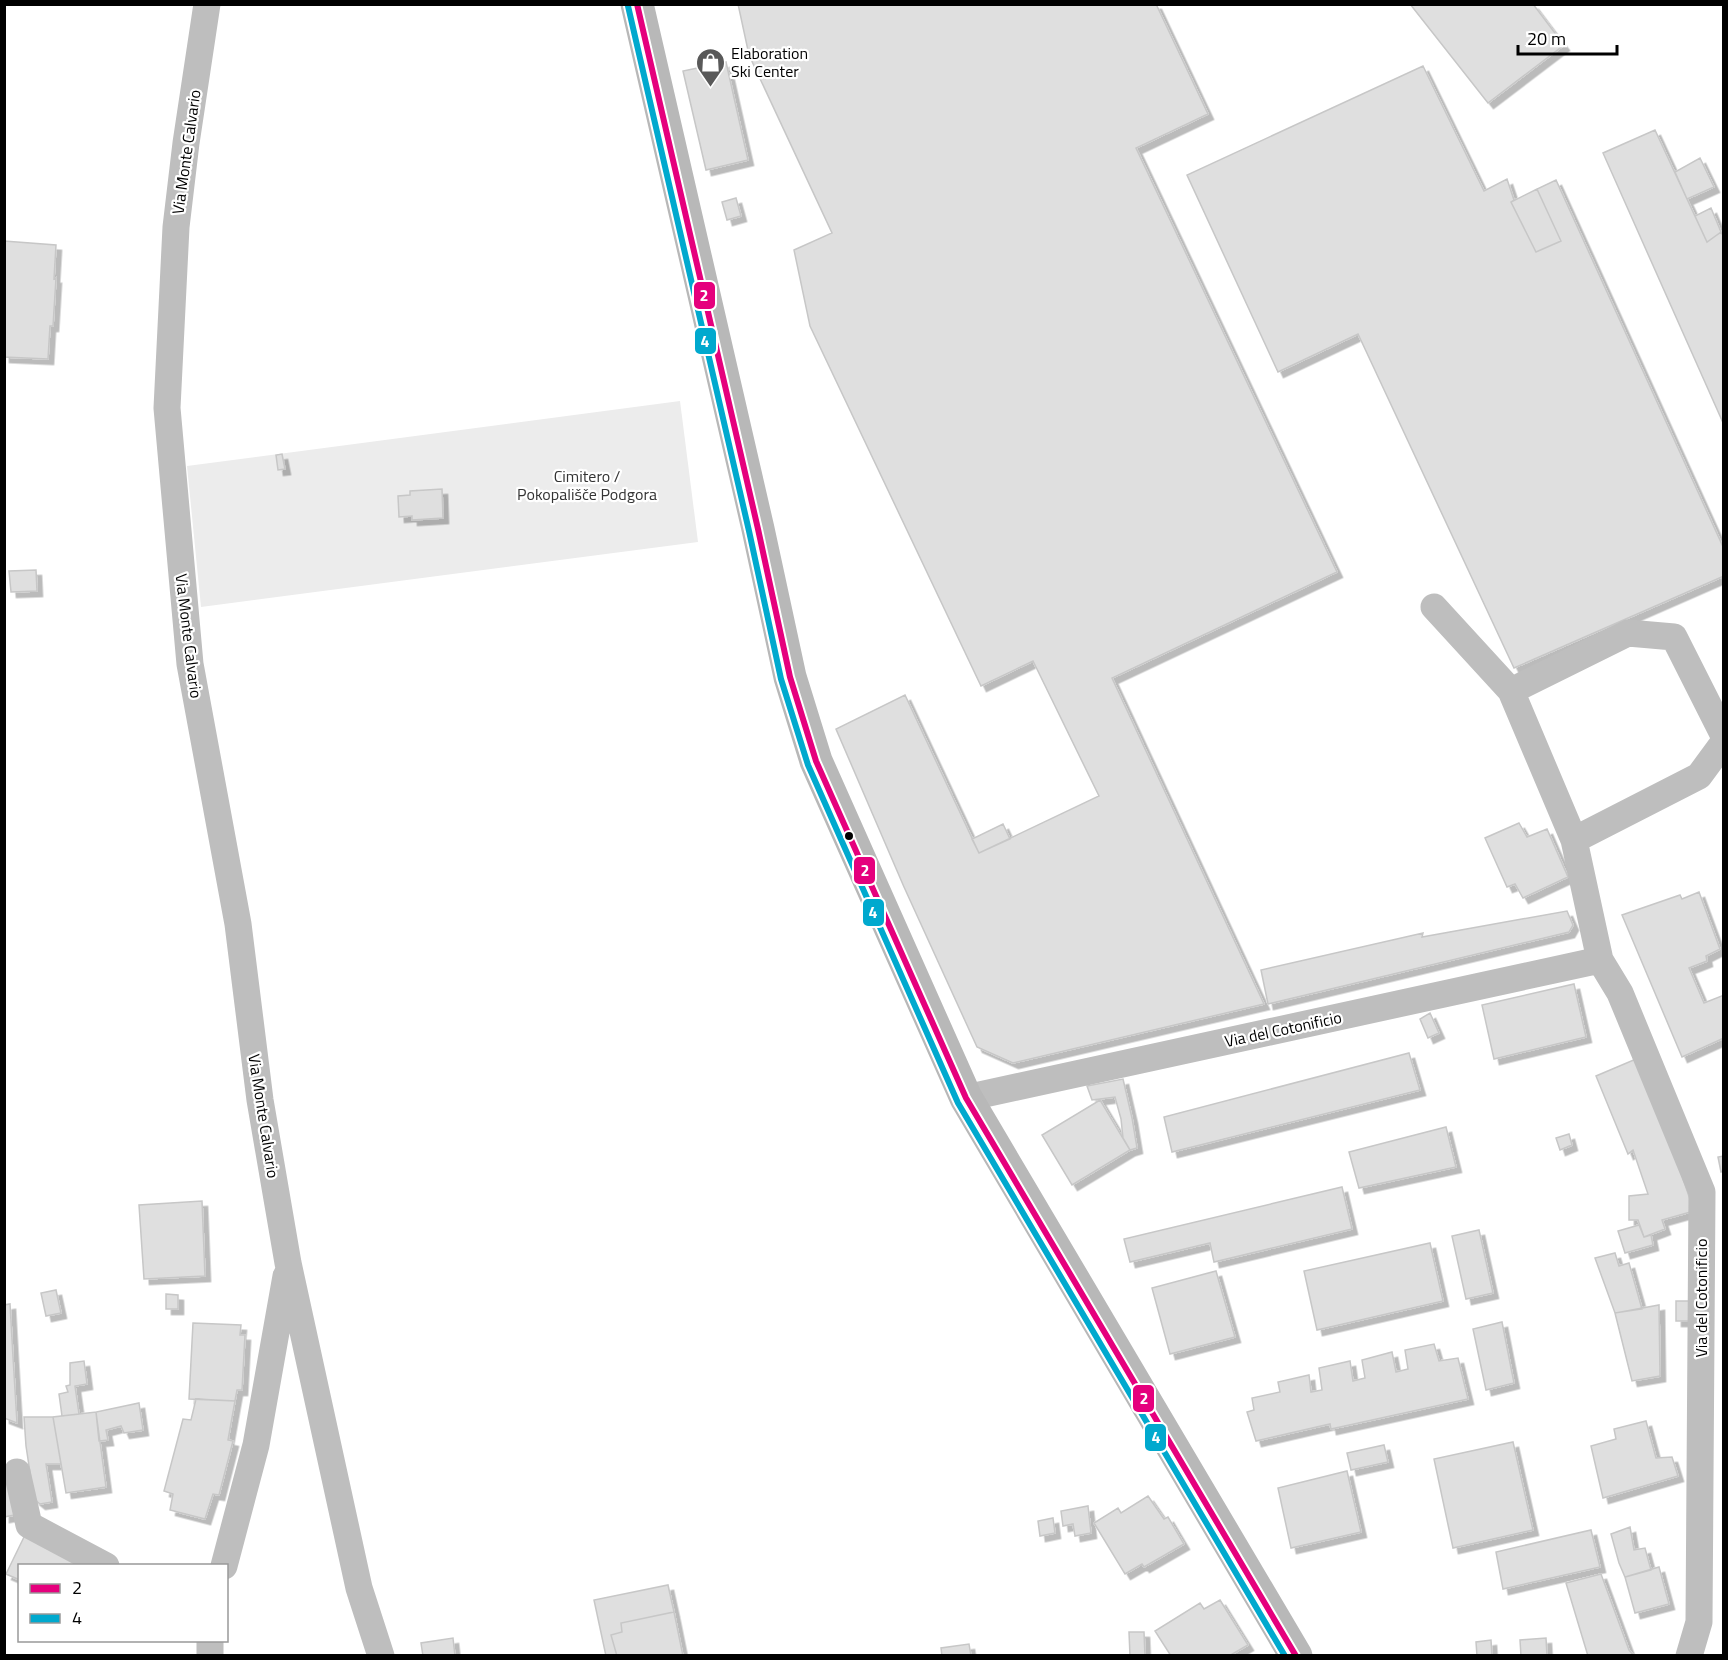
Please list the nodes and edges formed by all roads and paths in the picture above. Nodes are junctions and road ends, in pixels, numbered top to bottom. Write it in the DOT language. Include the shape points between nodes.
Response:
graph roads {
  1 [pos="207,4"];
  2 [pos="637,4"];
  3 [pos="1434,607"];
  4 [pos="1511,692"];
  5 [pos="1724,736"];
  6 [pos="1724,742"];
  7 [pos="1574,840"];
  8 [pos="1600,960"];
  9 [pos="966,1098"];
  10 [pos="288,1263"];
  11 [pos="17,1472"];
  12 [pos="102,1564"];
  13 [pos="225,1564"];
  14 [pos="381,1656"];
  15 [pos="1296,1656"];
  16 [pos="1689,1656"];
  1 -- 10 [label="street, Via Monte Calvario" via="176,227 167,408 190,664 238,924 260,1100"];
  2 -- 9 [label="main road" via="790,677 816,761"];
  3 -- 4 [label="street, Via del Cotonificio"];
  4 -- 5 [label="street" via="1628,633 1674,637"];
  4 -- 7 [label="street, Via del Cotonificio"];
  6 -- 7 [label="street" via="1699,776"];
  7 -- 8 [label="street, Via del Cotonificio"];
  8 -- 9 [label="street, Via del Cotonificio"];
  8 -- 16 [label="street, Via del Cotonificio" via="1620,993 1702,1192 1699,1622"];
  9 -- 15 [label="main road"];
  10 -- 13 [label="street, Via Monte Calvario" via="256,1445"];
  10 -- 14 [label="street, Via Monte Calvario" via="359,1588"];
  11 -- 12 [label="street" via="29,1526"];
}
